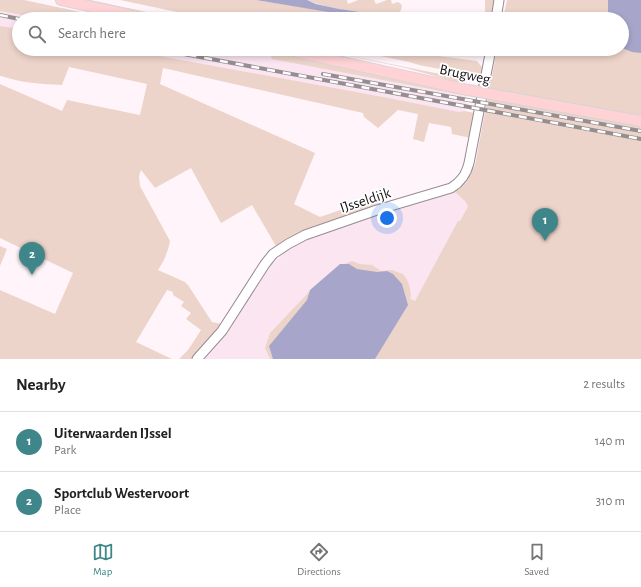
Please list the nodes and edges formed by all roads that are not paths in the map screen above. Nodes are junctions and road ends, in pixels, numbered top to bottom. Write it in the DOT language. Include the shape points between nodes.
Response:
graph roads {
  1 [pos="61,0"];
  2 [pos="499,0"];
  3 [pos="115,12"];
  4 [pos="497,12"];
  5 [pos="315,56"];
  6 [pos="490,56"];
  7 [pos="641,121"];
  8 [pos="197,359"];
  1 -- 3 [label="main road"];
  2 -- 4 [label="street"];
  5 -- 7 [label="main road, Brugweg, bridge" via="501,97"];
  6 -- 8 [label="street, IJsseldijk" via="467,172 460,182 451,188 376,210 305,235 273,254 222,331"];
}
